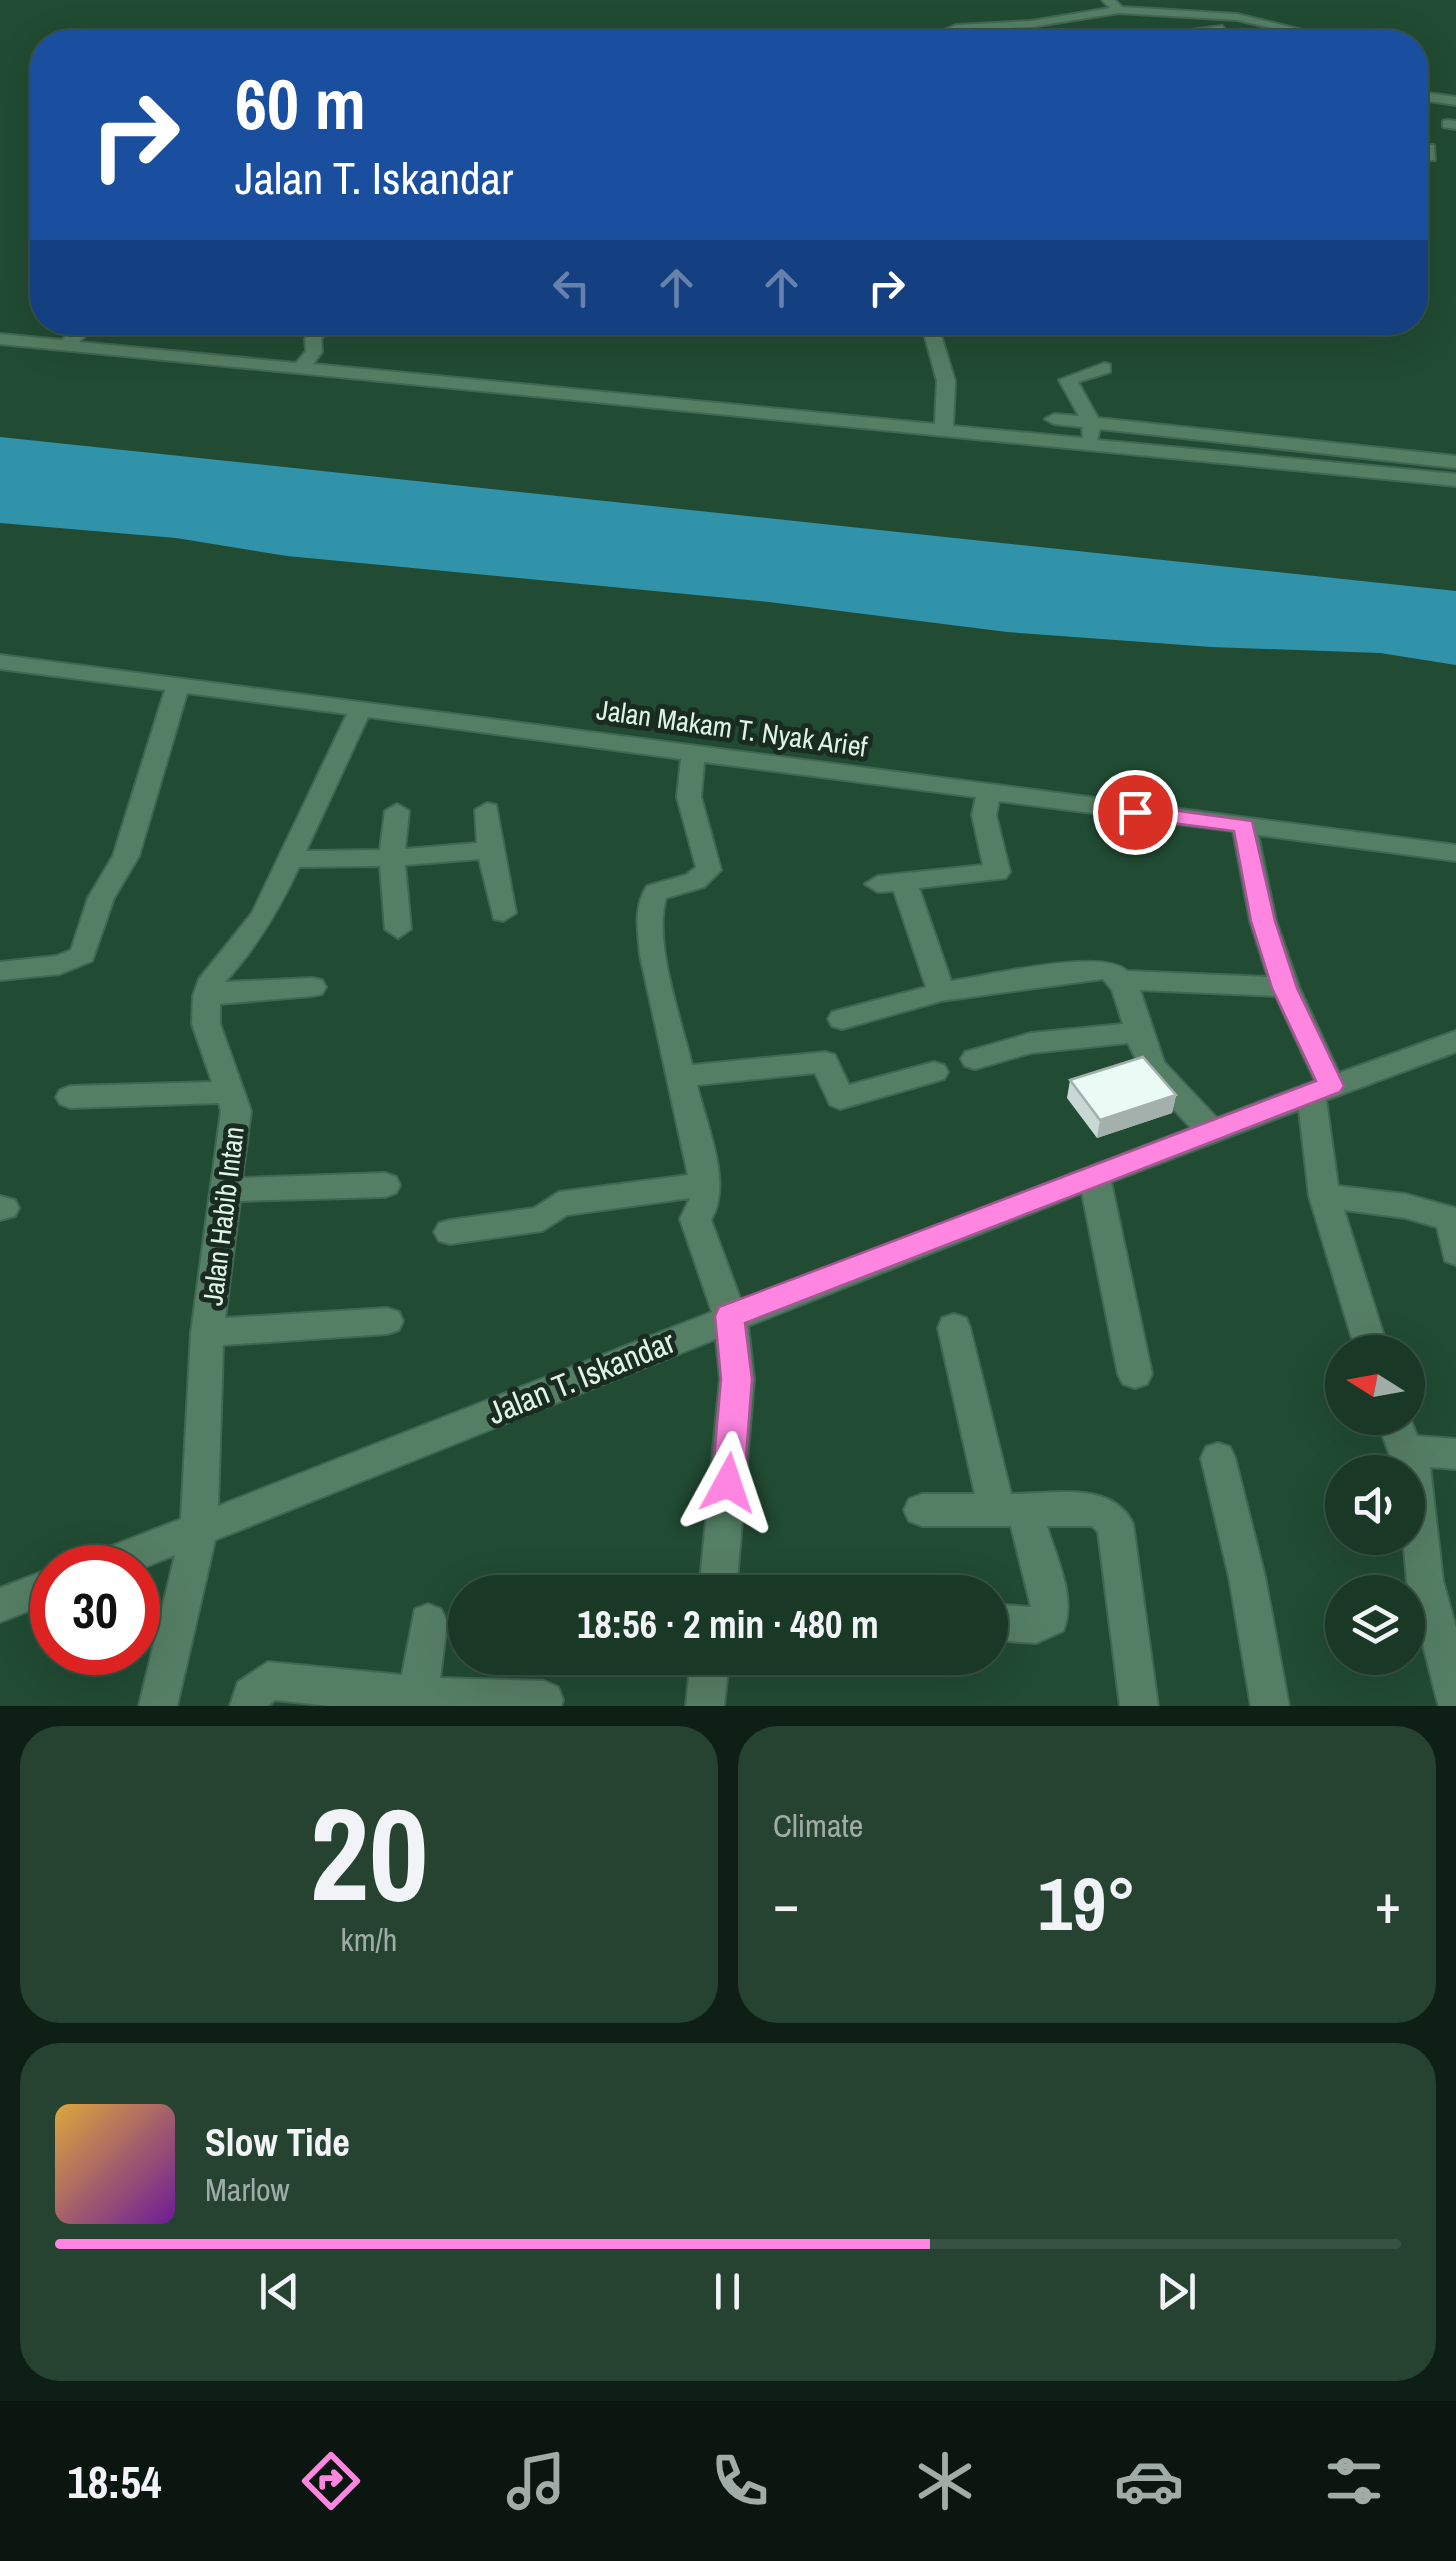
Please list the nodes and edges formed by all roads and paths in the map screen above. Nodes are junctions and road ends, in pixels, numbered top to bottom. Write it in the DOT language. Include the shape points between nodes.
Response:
graph roads {
  1 [pos="1114,5"];
  2 [pos="1250,20"];
  3 [pos="953,30"];
  4 [pos="1223,30"];
  5 [pos="1285,30"];
  6 [pos="1428,96"];
  7 [pos="1456,101"];
  8 [pos="1430,148"];
  9 [pos="1428,157"];
  10 [pos="77,335"];
  11 [pos="316,335"];
  12 [pos="934,335"];
  13 [pos="0,339"];
  14 [pos="307,361"];
  15 [pos="1104,368"];
  16 [pos="1054,420"];
  17 [pos="944,430"];
  18 [pos="1091,433"];
  19 [pos="1456,462"];
  20 [pos="1456,480"];
  21 [pos="0,662"];
  22 [pos="178,685"];
  23 [pos="362,709"];
  24 [pos="694,754"];
  25 [pos="988,793"];
  26 [pos="488,810"];
  27 [pos="397,812"];
  28 [pos="1244,826"];
  29 [pos="490,850"];
  30 [pos="1456,853"];
  31 [pos="392,858"];
  32 [pos="290,859"];
  33 [pos="503,912"];
  34 [pos="398,929"];
  35 [pos="0,971"];
  36 [pos="1122,980"];
  37 [pos="312,988"];
  38 [pos="1284,988"];
  39 [pos="941,992"];
  40 [pos="206,996"];
  41 [pos="842,1019"];
  42 [pos="1136,1032"];
  43 [pos="1456,1041"];
  44 [pos="974,1059"];
  45 [pos="934,1072"];
  46 [pos="682,1076"];
  47 [pos="1321,1089"];
  48 [pos="231,1092"];
  49 [pos="70,1097"];
  50 [pos="1212,1130"];
  51 [pos="1094,1175"];
  52 [pos="705,1184"];
  53 [pos="384,1186"];
  54 [pos="226,1190"];
  55 [pos="1324,1196"];
  56 [pos="1454,1219"];
  57 [pos="450,1232"];
  58 [pos="1456,1252"];
  59 [pos="730,1316"];
  60 [pos="387,1322"];
  61 [pos="954,1328"];
  62 [pos="207,1333"];
  63 [pos="1367,1335"];
  64 [pos="1135,1374"];
  65 [pos="1399,1435"];
  66 [pos="1402,1435"];
  67 [pos="1456,1454"];
  68 [pos="1218,1458"];
  69 [pos="922,1510"];
  70 [pos="1011,1510"];
  71 [pos="199,1530"];
  72 [pos="160,1545"];
  73 [pos="719,1575"];
  74 [pos="30,1594"];
  75 [pos="0,1606"];
  76 [pos="428,1622"];
  77 [pos="1008,1624"];
  78 [pos="708,1675"];
  79 [pos="418,1696"];
  80 [pos="544,1700"];
  81 [pos="1456,1700"];
  82 [pos="158,1706"];
  83 [pos="249,1706"];
  84 [pos="704,1706"];
  85 [pos="1138,1706"];
  86 [pos="1270,1706"];
  1 -- 2 [label="street"];
  1 -- 3 [label="street" via="1089,24"];
  2 -- 4 [label="street"];
  2 -- 5 [label="street"];
  6 -- 7 [label="street"];
  8 -- 9 [label="street"];
  10 -- 13 [label="street"];
  10 -- 14 [label="street"];
  11 -- 14 [label="street"];
  12 -- 17 [label="street" via="946,380"];
  14 -- 17 [label="street"];
  15 -- 18 [label="street" via="1068,380"];
  16 -- 18 [label="street"];
  17 -- 18 [label="street"];
  18 -- 19 [label="street"];
  18 -- 20 [label="street"];
  21 -- 22 [label="street, Jalan Makam T. Nyak Arief"];
  22 -- 23 [label="street, Jalan Makam T. Nyak Arief"];
  22 -- 35 [label="street" via="126,856 101,898 84,955 60,966"];
  23 -- 24 [label="street, Jalan Makam T. Nyak Arief"];
  23 -- 32 [label="street"];
  24 -- 25 [label="street, Jalan Makam T. Nyak Arief"];
  24 -- 46 [label="street" via="687,801 708,870 651,900 653,955"];
  25 -- 28 [label="street, Jalan Makam T. Nyak Arief"];
  25 -- 39 [label="street" via="984,815 997,872 891,882"];
  26 -- 29 [label="street"];
  27 -- 31 [label="street"];
  28 -- 30 [label="street, Jalan Makam T. Nyak Arief"];
  28 -- 38 [label="street"];
  29 -- 31 [label="street"];
  29 -- 33 [label="street"];
  31 -- 32 [label="street"];
  31 -- 34 [label="street"];
  32 -- 40 [label="street" via="264,914"];
  36 -- 38 [label="street"];
  36 -- 39 [label="street" via="1097,969"];
  36 -- 42 [label="street"];
  37 -- 40 [label="street"];
  38 -- 47 [label="street"];
  39 -- 41 [label="street"];
  40 -- 48 [label="street, Jalan Habib Intan" via="206,1024"];
  42 -- 44 [label="street" via="1031,1044"];
  42 -- 50 [label="street" via="1176,1097"];
  43 -- 47 [label="street, Jalan T. Iskandar"];
  45 -- 46 [label="street" via="840,1098 824,1062"];
  46 -- 52 [label="street"];
  47 -- 50 [label="street, Jalan T. Iskandar"];
  47 -- 55 [label="street"];
  48 -- 49 [label="street"];
  48 -- 54 [label="street, Jalan Habib Intan" via="236,1111"];
  50 -- 51 [label="street, Jalan T. Iskandar"];
  51 -- 59 [label="street, Jalan T. Iskandar"];
  51 -- 64 [label="street"];
  52 -- 57 [label="street" via="560,1204 542,1219"];
  52 -- 59 [label="street" via="706,1201 695,1218"];
  53 -- 54 [label="street"];
  54 -- 62 [label="street, Jalan Habib Intan"];
  55 -- 56 [label="street"];
  55 -- 63 [label="street"];
  56 -- 58 [label="street"];
  59 -- 71 [label="street, Jalan T. Iskandar"];
  59 -- 73 [label="street" via="736,1379"];
  60 -- 62 [label="street"];
  61 -- 70 [label="street"];
  62 -- 71 [label="street, Jalan Habib Intan"];
  65 -- 81 [label="street" via="1418,1495 1425,1581"];
  66 -- 67 [label="street"];
  68 -- 86 [label="street"];
  69 -- 70 [label="street"];
  70 -- 77 [label="street" via="1049,1594 1050,1618 1036,1626"];
  70 -- 85 [label="street" via="1099,1510 1115,1524"];
  71 -- 72 [label="street, Jalan T. Iskandar"];
  71 -- 82 [label="street, Jalan Habib Intan"];
  74 -- 75 [label="street"];
  76 -- 79 [label="street"];
  78 -- 84 [label="street"];
  79 -- 80 [label="street"];
  79 -- 83 [label="street" via="268,1681"];
}
